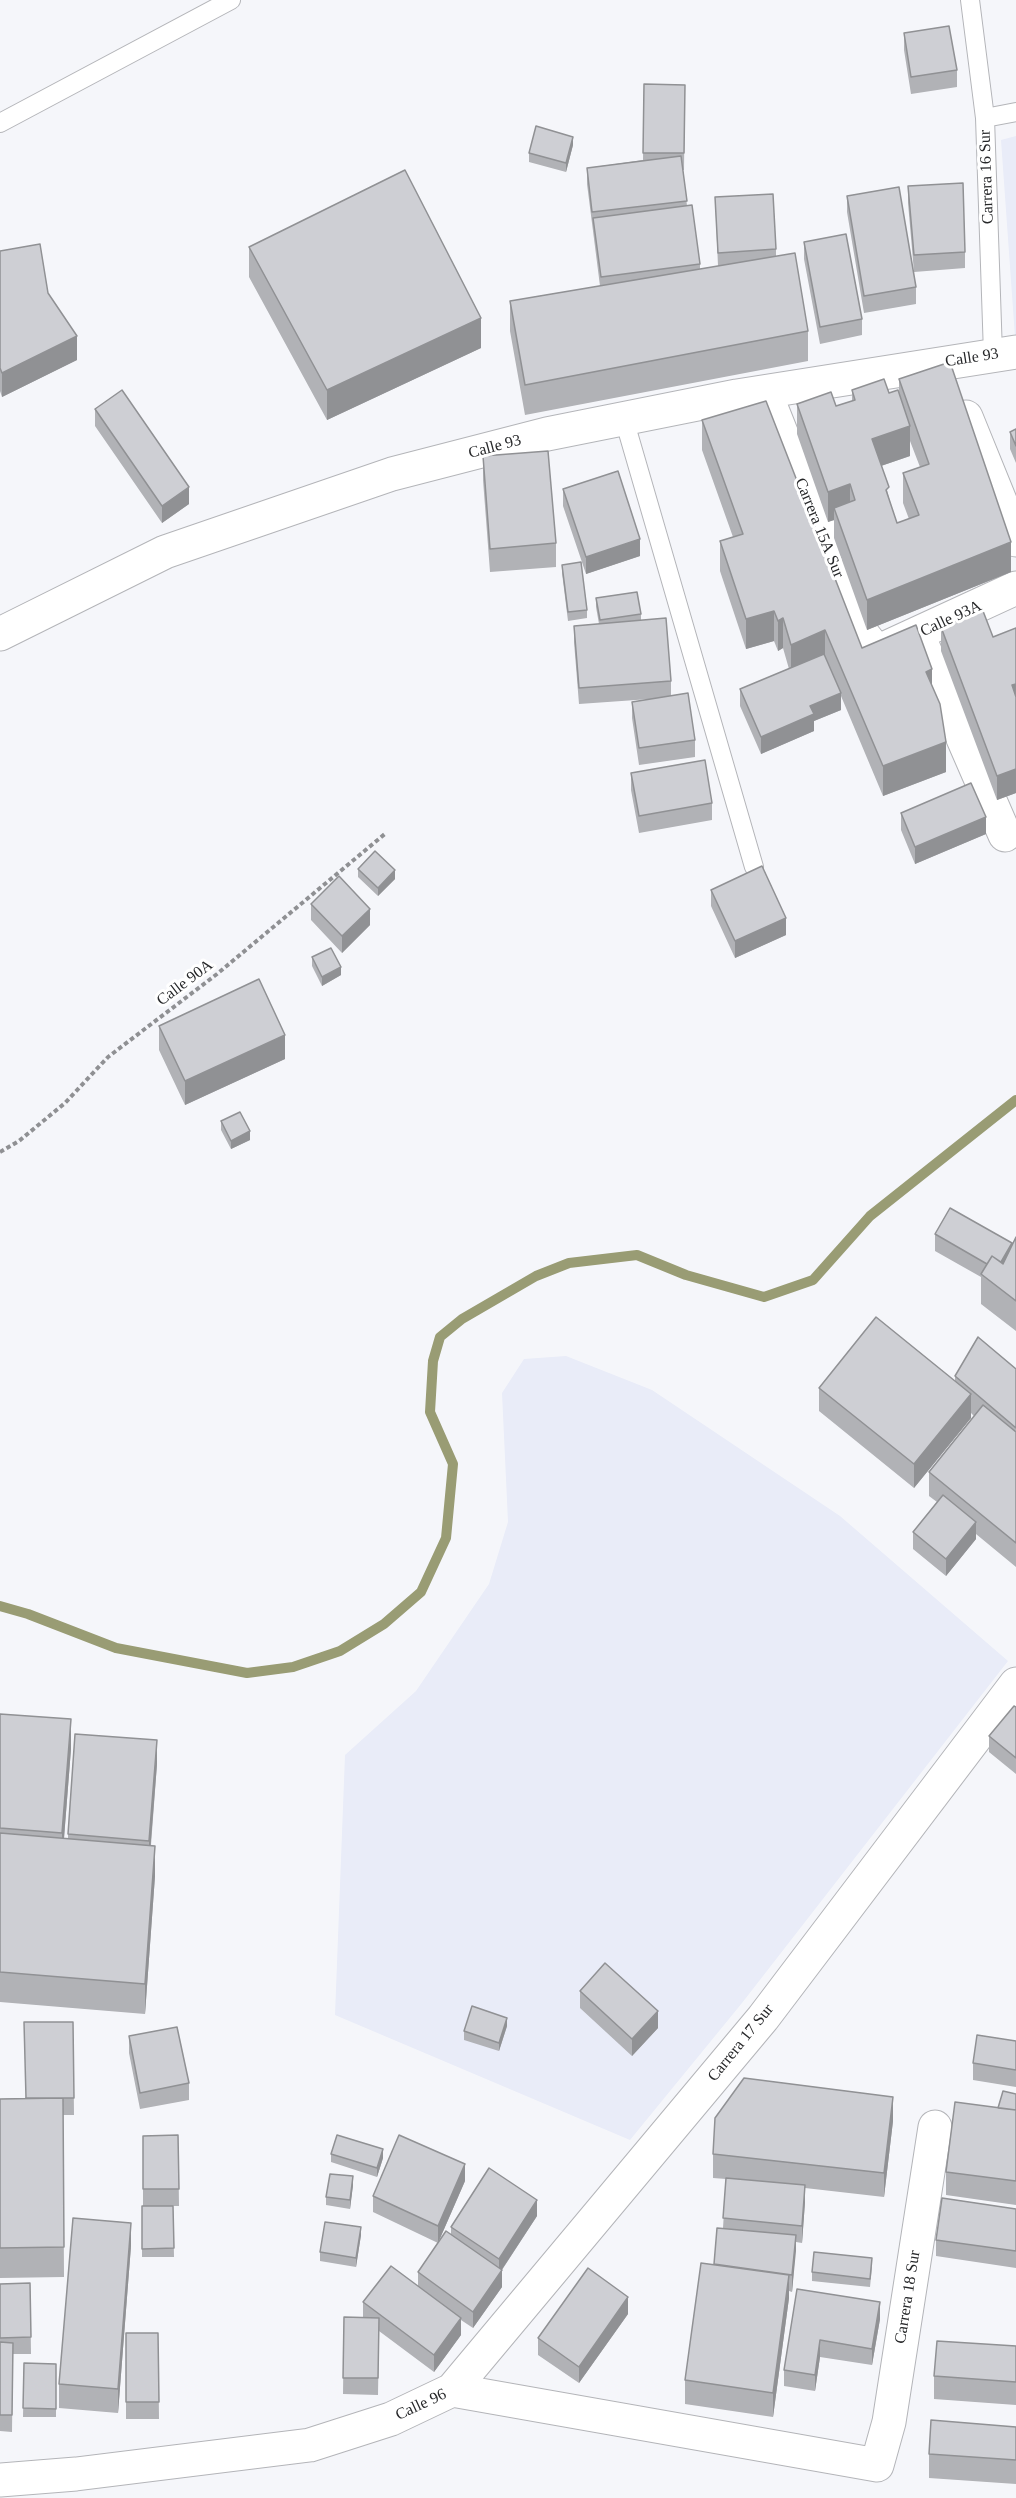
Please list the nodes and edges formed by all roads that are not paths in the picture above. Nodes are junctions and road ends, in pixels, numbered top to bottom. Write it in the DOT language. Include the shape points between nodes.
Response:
graph roads {
  1 [pos="231,0"];
  2 [pos="970,0"];
  3 [pos="1016,112"];
  4 [pos="985,118"];
  5 [pos="0,123"];
  6 [pos="1004,353"];
  7 [pos="944,362"];
  8 [pos="765,392"];
  9 [pos="624,419"];
  10 [pos="1016,540"];
  11 [pos="1016,588"];
  12 [pos="0,634"];
  13 [pos="918,635"];
  14 [pos="886,650"];
  15 [pos="1005,835"];
  16 [pos="754,867"];
  17 [pos="1016,1684"];
  18 [pos="935,2127"];
  19 [pos="452,2390"];
  20 [pos="877,2465"];
  21 [pos="0,2480"];
  1 -- 5 [label="lane"];
  2 -- 4 [label="lane, Carrera 16 Sur"];
  3 -- 4 [label="lane"];
  4 -- 6 [label="lane, Carrera 16 Sur"];
  6 -- 7 [label="street, Calle 93"];
  7 -- 8 [label="street, Calle 93"];
  7 -- 10 [label="street"];
  8 -- 9 [label="street, Calle 93"];
  8 -- 14 [label="street, Carrera 15A Sur" via="860,631 877,651"];
  9 -- 12 [label="street, Calle 93" via="547,434 392,474 165,552"];
  9 -- 16 [label="lane"];
  11 -- 13 [label="street, Calle 93A"];
  13 -- 14 [label="street, Calle 93A"];
  13 -- 15 [label="street"];
  17 -- 19 [label="street, Carrera 17 Sur" via="763,2018"];
  18 -- 20 [label="street, Carrera 18 Sur" via="889,2422"];
  19 -- 20 [label="street, Calle 96"];
  19 -- 21 [label="street, Calle 96" via="391,2419 310,2445"];
}
